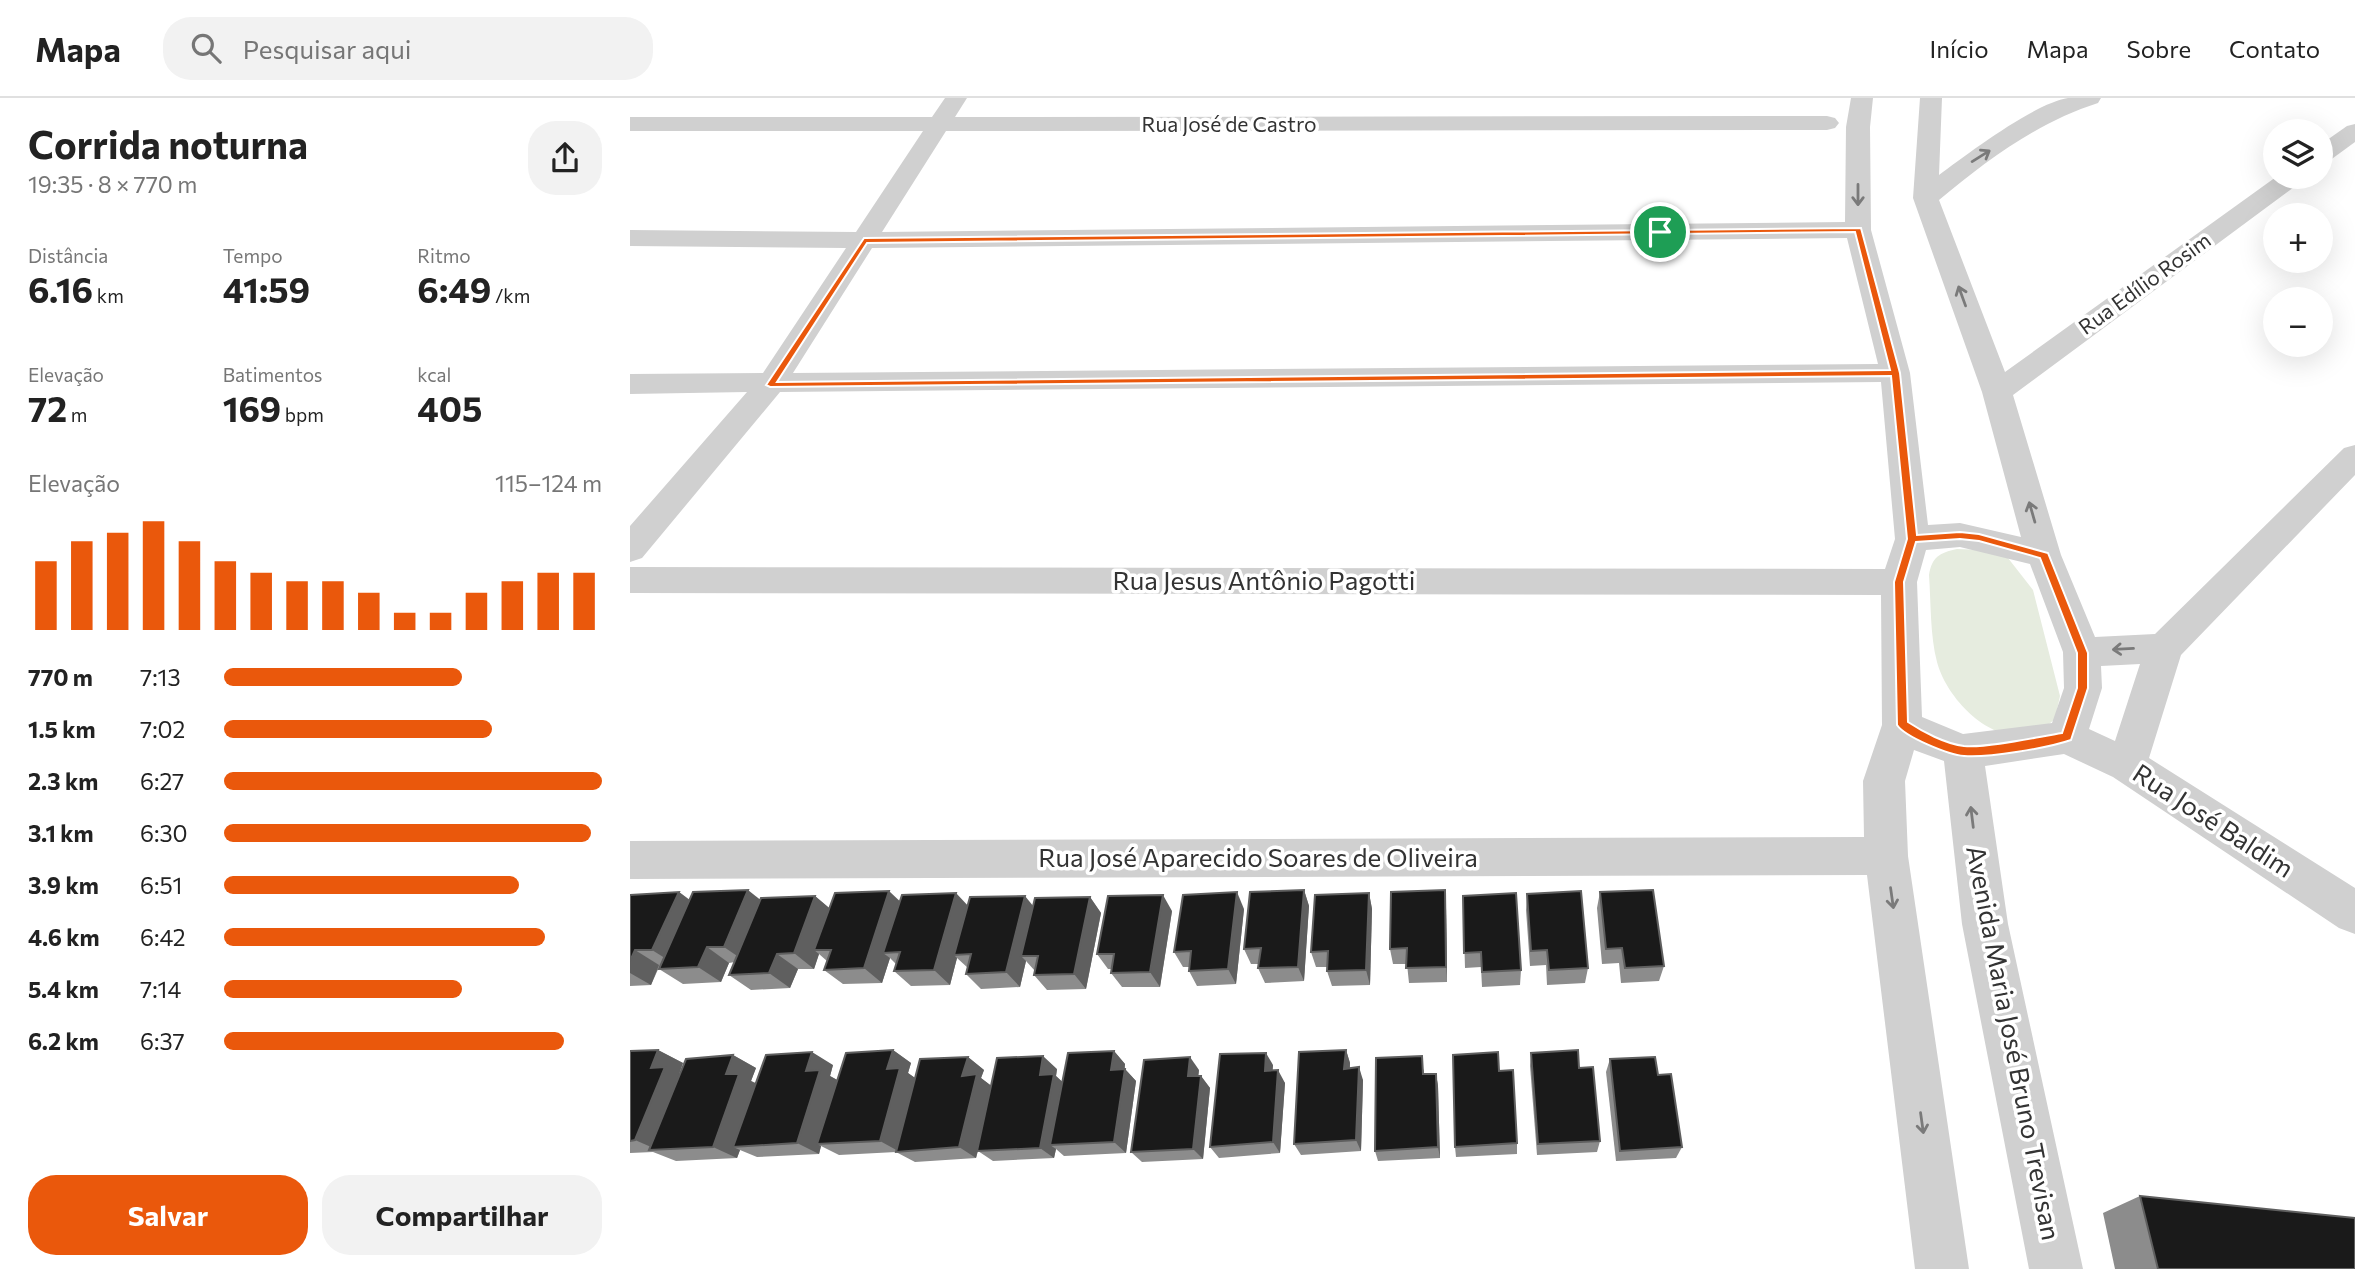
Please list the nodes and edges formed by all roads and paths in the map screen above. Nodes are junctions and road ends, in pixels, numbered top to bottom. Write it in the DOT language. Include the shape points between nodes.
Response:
graph roads {
  1 [pos="956,98"];
  2 [pos="1824,98"];
  3 [pos="1931,98"];
  4 [pos="2088,98"];
  5 [pos="1849,116"];
  6 [pos="630,124"];
  7 [pos="936,125"];
  8 [pos="2355,131"];
  9 [pos="2333,147"];
  10 [pos="2276,189"];
  11 [pos="1926,198"];
  12 [pos="1858,230"];
  13 [pos="630,238"];
  14 [pos="864,240"];
  15 [pos="1895,373"];
  16 [pos="630,384"];
  17 [pos="770,385"];
  18 [pos="1997,392"];
  19 [pos="2355,456"];
  20 [pos="1912,539"];
  21 [pos="630,549"];
  22 [pos="2044,555"];
  23 [pos="630,580"];
  24 [pos="1899,582"];
  25 [pos="2164,648"];
  26 [pos="2082,653"];
  27 [pos="1902,725"];
  28 [pos="2067,737"];
  29 [pos="1963,751"];
  30 [pos="2127,765"];
  31 [pos="1886,856"];
  32 [pos="630,860"];
  33 [pos="2355,913"];
  34 [pos="1942,1269"];
  35 [pos="2056,1269"];
  1 -- 7 [label="street"];
  2 -- 5 [label="street"];
  3 -- 11 [label="street"];
  11 -- 4 [label="street, one-way" via="1958,171 2059,107"];
  5 -- 7 [label="street, Rua José de Castro"];
  5 -- 12 [label="street, one-way"];
  6 -- 7 [label="street, Rua José de Castro"];
  7 -- 14 [label="street"];
  8 -- 9 [label="street"];
  10 -- 18 [label="street, Rua Edílio Rosim"];
  18 -- 11 [label="street, one-way"];
  12 -- 14 [label="street"];
  12 -- 15 [label="street"];
  13 -- 14 [label="street"];
  14 -- 17 [label="street"];
  15 -- 17 [label="street"];
  15 -- 20 [label="street"];
  16 -- 17 [label="street"];
  17 -- 21 [label="street"];
  22 -- 18 [label="street, one-way"];
  19 -- 25 [label="street"];
  20 -- 22 [label="street" via="1979,538"];
  20 -- 24 [label="street"];
  22 -- 26 [label="street"];
  23 -- 24 [label="street, Rua Jesus Antônio Pagotti"];
  24 -- 27 [label="street"];
  25 -- 26 [label="street, one-way"];
  25 -- 30 [label="street"];
  26 -- 28 [label="street" via="2083,688"];
  27 -- 29 [label="street"];
  27 -- 31 [label="street" via="1884,781"];
  28 -- 29 [label="street"];
  28 -- 30 [label="street, Rua José Baldim"];
  35 -- 29 [label="street, Avenida Maria José Bruno Trevisan, one-way" via="1985,924"];
  30 -- 33 [label="street, Rua José Baldim"];
  31 -- 32 [label="street, Rua José Aparecido Soares de Oliveira"];
  31 -- 34 [label="street, one-way"];
}
